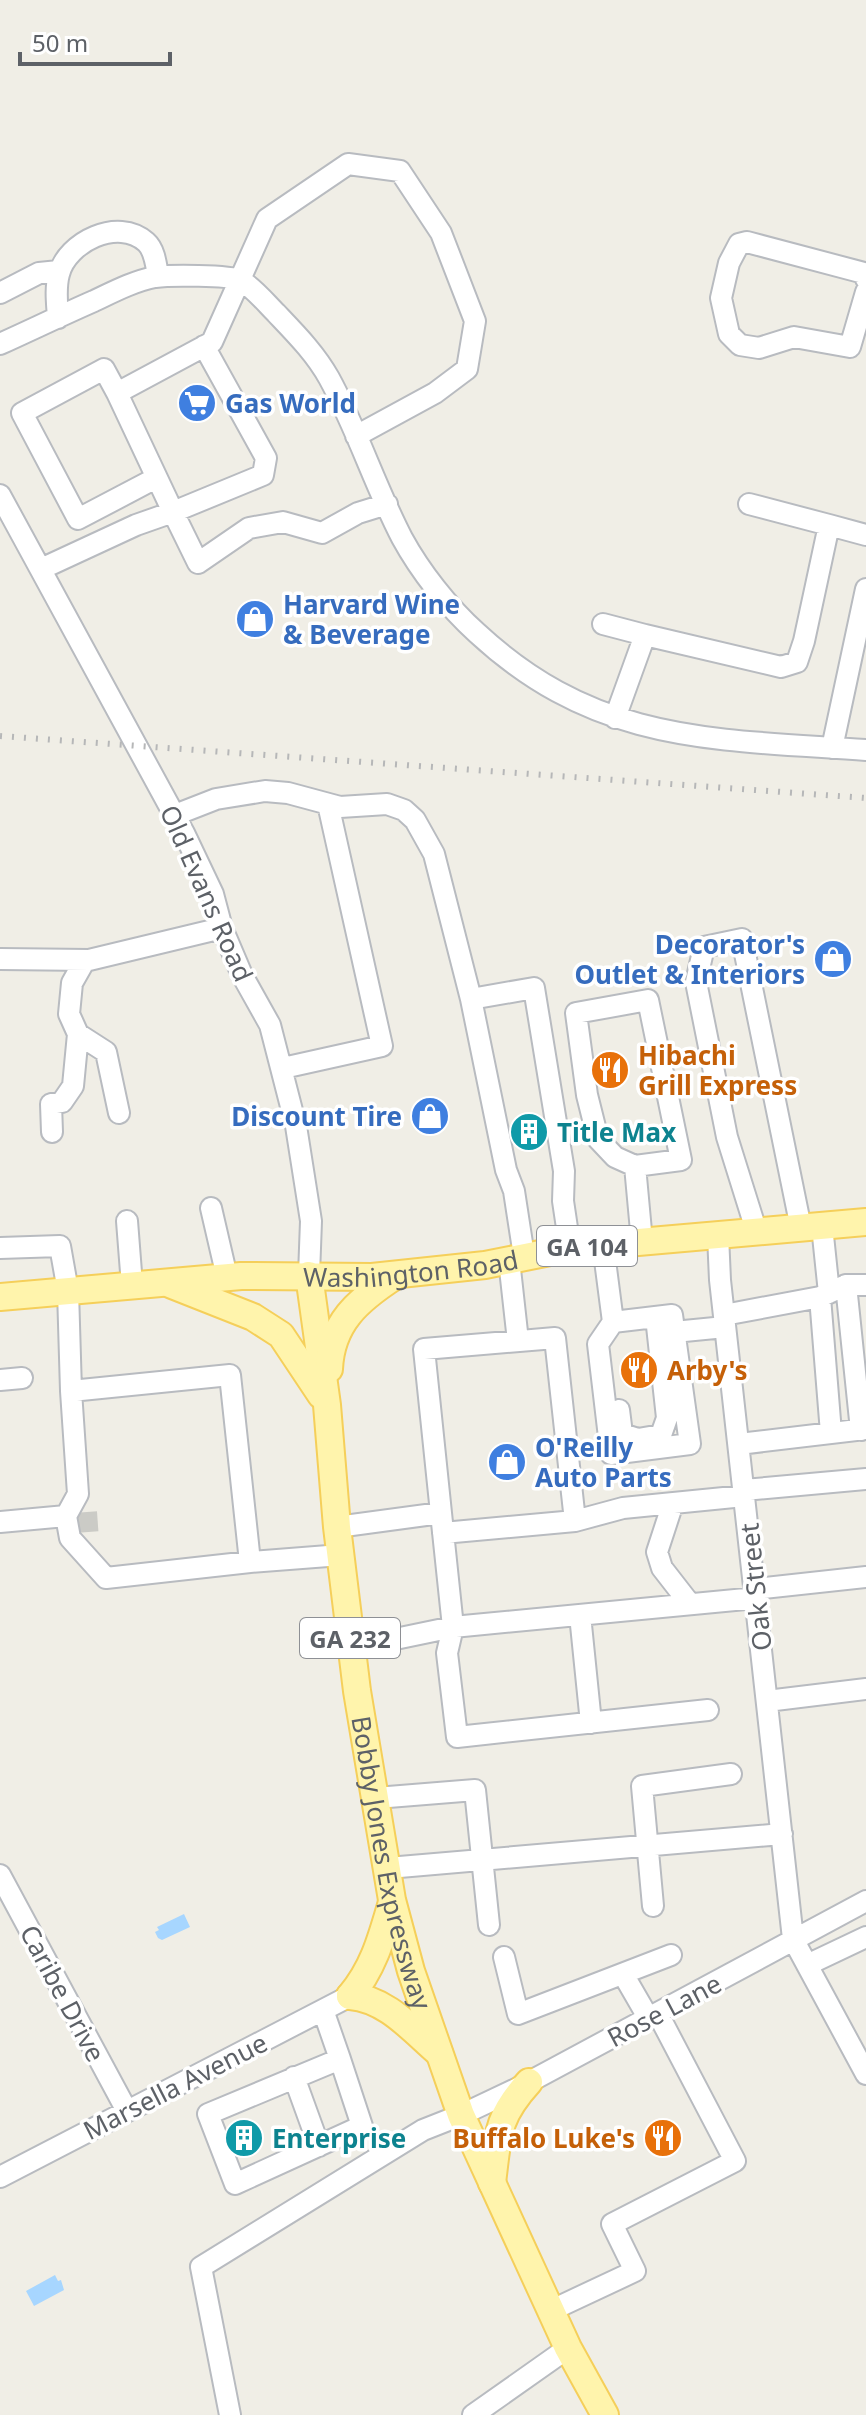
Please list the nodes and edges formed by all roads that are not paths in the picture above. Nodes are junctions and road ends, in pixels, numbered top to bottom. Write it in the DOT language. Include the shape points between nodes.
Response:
graph roads {
  1 [pos="59,271"];
  2 [pos="158,276"];
  3 [pos="239,280"];
  4 [pos="866,287"];
  5 [pos="0,293"];
  6 [pos="58,318"];
  7 [pos="0,344"];
  8 [pos="204,346"];
  9 [pos="117,393"];
  10 [pos="356,436"];
  11 [pos="156,478"];
  12 [pos="0,495"];
  13 [pos="387,504"];
  14 [pos="749,504"];
  15 [pos="173,512"];
  16 [pos="829,525"];
  17 [pos="866,535"];
  18 [pos="41,569"];
  19 [pos="866,589"];
  20 [pos="603,624"];
  21 [pos="645,635"];
  22 [pos="615,718"];
  23 [pos="832,748"];
  24 [pos="866,750"];
  25 [pos="328,804"];
  26 [pos="175,815"];
  27 [pos="222,928"];
  28 [pos="0,959"];
  29 [pos="85,960"];
  30 [pos="471,999"];
  31 [pos="78,1034"];
  32 [pos="283,1068"];
  33 [pos="119,1113"];
  34 [pos="52,1132"];
  35 [pos="635,1166"];
  36 [pos="211,1208"];
  37 [pos="127,1221"];
  38 [pos="866,1222"];
  39 [pos="811,1227"];
  40 [pos="757,1233"];
  41 [pos="718,1235"];
  42 [pos="642,1242"];
  43 [pos="603,1245"];
  44 [pos="0,1248"];
  45 [pos="570,1248"];
  46 [pos="516,1258"];
  47 [pos="398,1274"];
  48 [pos="309,1275"];
  49 [pos="227,1277"];
  50 [pos="167,1283"];
  51 [pos="132,1285"];
  52 [pos="840,1290"];
  53 [pos="68,1291"];
  54 [pos="0,1297"];
  55 [pos="656,1317"];
  56 [pos="724,1321"];
  57 [pos="613,1322"];
  58 [pos="674,1332"];
  59 [pos="518,1341"];
  60 [pos="599,1355"];
  61 [pos="22,1378"];
  62 [pos="0,1380"];
  63 [pos="71,1391"];
  64 [pos="327,1405"];
  65 [pos="862,1406"];
  66 [pos="863,1429"];
  67 [pos="831,1433"];
  68 [pos="739,1444"];
  69 [pos="866,1479"];
  70 [pos="744,1493"];
  71 [pos="673,1503"];
  72 [pos="66,1516"];
  73 [pos="575,1521"];
  74 [pos="0,1522"];
  75 [pos="442,1523"];
  76 [pos="337,1527"];
  77 [pos="341,1555"];
  78 [pos="250,1562"];
  79 [pos="866,1577"];
  80 [pos="756,1594"];
  81 [pos="690,1604"];
  82 [pos="580,1615"];
  83 [pos="453,1627"];
  84 [pos="352,1648"];
  85 [pos="866,1689"];
  86 [pos="767,1701"];
  87 [pos="708,1710"];
  88 [pos="591,1723"];
  89 [pos="731,1774"];
  90 [pos="376,1798"];
  91 [pos="782,1834"];
  92 [pos="646,1846"];
  93 [pos="481,1860"];
  94 [pos="388,1868"];
  95 [pos="0,1875"];
  96 [pos="392,1900"];
  97 [pos="866,1901"];
  98 [pos="653,1906"];
  99 [pos="489,1925"];
  100 [pos="866,1937"];
  101 [pos="793,1939"];
  102 [pos="671,1955"];
  103 [pos="504,1957"];
  104 [pos="807,1965"];
  105 [pos="623,1974"];
  106 [pos="350,1996"];
  107 [pos="323,2010"];
  108 [pos="653,2017"];
  109 [pos="439,2054"];
  110 [pos="340,2059"];
  111 [pos="866,2074"];
  112 [pos="294,2077"];
  113 [pos="529,2082"];
  114 [pos="127,2111"];
  115 [pos="461,2115"];
  116 [pos="347,2134"];
  117 [pos="319,2146"];
  118 [pos="366,2165"];
  119 [pos="0,2177"];
  120 [pos="492,2183"];
  121 [pos="552,2310"];
  122 [pos="568,2348"];
  123 [pos="480,2413"];
  124 [pos="230,2415"];
  125 [pos="605,2415"];
  1 -- 2 [label="street" via="79,245 95,236 124,233 146,242"];
  1 -- 5 [label="street" via="39,273"];
  1 -- 6 [label="street"];
  2 -- 3 [label="street"];
  2 -- 6 [label="street"];
  3 -- 8 [label="street" via="212,342"];
  3 -- 10 [label="street" via="308,347"];
  3 -- 10 [label="street" via="267,219 336,172 348,164 400,171 441,233 475,321 467,369 435,393"];
  4 -- 4 [label="street" via="850,347 794,337 759,348 740,345 729,334 721,298 729,263 739,244 747,242 864,273"];
  6 -- 7 [label="street"];
  8 -- 9 [label="street"];
  8 -- 15 [label="street" via="266,458 263,475"];
  9 -- 11 [label="street"];
  9 -- 11 [label="street" via="104,369 22,413 78,519"];
  10 -- 13 [label="street"];
  11 -- 15 [label="street"];
  12 -- 18 [label="street, Old Evans Road"];
  13 -- 15 [label="street" via="322,533 283,522 249,528 198,563"];
  13 -- 22 [label="street" via="423,570 475,631 549,687"];
  14 -- 16 [label="street"];
  15 -- 18 [label="street"];
  16 -- 17 [label="street"];
  16 -- 21 [label="street" via="797,662 781,667"];
  18 -- 26 [label="street, Old Evans Road"];
  19 -- 23 [label="street"];
  20 -- 21 [label="street"];
  21 -- 22 [label="street"];
  22 -- 23 [label="street" via="676,734"];
  23 -- 24 [label="street"];
  25 -- 26 [label="street" via="265,791 216,799"];
  25 -- 30 [label="street" via="387,804 404,810 425,833"];
  25 -- 32 [label="street" via="382,1046"];
  26 -- 27 [label="street, Old Evans Road" via="213,894"];
  27 -- 29 [label="street"];
  27 -- 32 [label="street, Old Evans Road" via="270,1025"];
  28 -- 29 [label="street"];
  29 -- 31 [label="street" via="72,983 69,1014"];
  30 -- 45 [label="street" via="534,988 564,1171"];
  30 -- 46 [label="street" via="514,1191"];
  31 -- 33 [label="street" via="106,1052"];
  31 -- 34 [label="street" via="73,1086 62,1102 51,1104"];
  32 -- 48 [label="street, Old Evans Road" via="311,1221"];
  35 -- 35 [label="street" via="681,1160 648,1000 576,1013 598,1139 615,1157"];
  35 -- 42 [label="street"];
  36 -- 49 [label="street"];
  37 -- 51 [label="street"];
  38 -- 39 [label="main road, Washington Road / GA 104"];
  39 -- 40 [label="main road, Washington Road / GA 104"];
  39 -- 40 [label="street" via="742,939 704,947 696,982 727,1137"];
  39 -- 52 [label="street"];
  40 -- 41 [label="main road, Washington Road / GA 104"];
  41 -- 42 [label="main road, Washington Road / GA 104"];
  41 -- 56 [label="street, Oak Street"];
  42 -- 43 [label="main road, Washington Road / GA 104"];
  43 -- 45 [label="main road, Washington Road / GA 104"];
  43 -- 57 [label="street"];
  44 -- 53 [label="street" via="60,1246"];
  45 -- 46 [label="main road, Washington Road / GA 104"];
  46 -- 47 [label="main road, Washington Road / GA 104"];
  46 -- 59 [label="street"];
  47 -- 48 [label="main road, Washington Road / GA 104"];
  47 -- 64 [label="main road" via="365,1295 330,1346"];
  48 -- 49 [label="main road, Washington Road / GA 104"];
  48 -- 64 [label="main road, Bobby Jones Expressway / GA 232"];
  49 -- 50 [label="main road, Washington Road / GA 104"];
  50 -- 51 [label="main road, Washington Road / GA 104"];
  50 -- 64 [label="main road" via="253,1317 281,1335"];
  51 -- 53 [label="main road, Washington Road / GA 104"];
  52 -- 56 [label="street"];
  52 -- 65 [label="street"];
  52 -- 67 [label="street"];
  53 -- 54 [label="main road, Washington Road / GA 104"];
  53 -- 63 [label="street"];
  55 -- 57 [label="street"];
  55 -- 58 [label="street" via="672,1315"];
  55 -- 60 [label="street" via="667,1418 661,1435 638,1439 622,1434 613,1372"];
  56 -- 58 [label="street"];
  56 -- 68 [label="street, Oak Street"];
  57 -- 60 [label="street" via="598,1344"];
  58 -- 60 [label="street" via="690,1444 611,1454"];
  59 -- 73 [label="street" via="555,1338"];
  59 -- 75 [label="street" via="424,1349"];
  61 -- 62 [label="street"];
  63 -- 72 [label="street" via="82,1503"];
  63 -- 78 [label="street" via="230,1375"];
  64 -- 76 [label="main road, Bobby Jones Expressway / GA 232"];
  65 -- 66 [label="street"];
  66 -- 67 [label="street"];
  67 -- 68 [label="street"];
  68 -- 70 [label="street, Oak Street"];
  69 -- 70 [label="street"];
  70 -- 71 [label="street"];
  70 -- 80 [label="street, Oak Street"];
  71 -- 73 [label="street" via="623,1508"];
  71 -- 81 [label="street" via="657,1552 662,1568"];
  72 -- 74 [label="street"];
  72 -- 78 [label="street" via="70,1538 89,1549 106,1578"];
  73 -- 75 [label="street"];
  75 -- 76 [label="street"];
  75 -- 83 [label="street"];
  76 -- 77 [label="main road, Bobby Jones Expressway / GA 232"];
  77 -- 78 [label="street"];
  77 -- 84 [label="main road, Bobby Jones Expressway / GA 232"];
  79 -- 80 [label="street"];
  80 -- 81 [label="street"];
  80 -- 86 [label="street, Oak Street"];
  81 -- 82 [label="street"];
  82 -- 83 [label="street"];
  82 -- 88 [label="street"];
  83 -- 84 [label="street"];
  83 -- 88 [label="street" via="447,1653 457,1737"];
  84 -- 90 [label="main road, Bobby Jones Expressway / GA 232"];
  85 -- 86 [label="street"];
  86 -- 91 [label="street, Oak Street"];
  87 -- 88 [label="street"];
  89 -- 92 [label="street" via="642,1786"];
  90 -- 93 [label="street" via="475,1790"];
  90 -- 94 [label="main road, Bobby Jones Expressway / GA 232"];
  91 -- 92 [label="street"];
  91 -- 101 [label="street, Oak Street"];
  92 -- 93 [label="street"];
  92 -- 98 [label="street"];
  93 -- 94 [label="street"];
  93 -- 99 [label="street"];
  94 -- 96 [label="main road, Bobby Jones Expressway / GA 232"];
  95 -- 114 [label="street, Caribe Drive"];
  96 -- 106 [label="main road" via="376,1956"];
  96 -- 109 [label="main road, Bobby Jones Expressway / GA 232"];
  97 -- 101 [label="street, Rose Lane"];
  100 -- 104 [label="street"];
  101 -- 104 [label="street"];
  101 -- 108 [label="street, Rose Lane"];
  102 -- 105 [label="street"];
  103 -- 105 [label="street" via="518,2014"];
  104 -- 111 [label="street"];
  105 -- 108 [label="street"];
  106 -- 107 [label="street, Marsella Avenue"];
  106 -- 109 [label="main road" via="387,2008"];
  107 -- 110 [label="street"];
  107 -- 114 [label="street, Marsella Avenue"];
  108 -- 113 [label="street, Rose Lane"];
  108 -- 121 [label="street" via="735,2161 612,2224 635,2271"];
  109 -- 115 [label="main road, Bobby Jones Expressway / GA 232"];
  110 -- 112 [label="street"];
  110 -- 116 [label="street" via="362,2126"];
  112 -- 117 [label="street"];
  112 -- 117 [label="street" via="208,2114 235,2184"];
  113 -- 115 [label="street, Rose Lane"];
  113 -- 120 [label="main road" via="504,2113"];
  114 -- 119 [label="street, Marsella Avenue"];
  115 -- 118 [label="street, Rose Lane" via="423,2130"];
  115 -- 120 [label="main road, Bobby Jones Expressway / GA 232"];
  116 -- 117 [label="street"];
  116 -- 118 [label="street"];
  118 -- 124 [label="street, Rose Lane" via="201,2267"];
  120 -- 121 [label="main road, Bobby Jones Expressway / GA 232"];
  121 -- 122 [label="main road, Bobby Jones Expressway / GA 232"];
  122 -- 123 [label="street"];
  122 -- 125 [label="main road, Bobby Jones Expressway / GA 232"];
}
